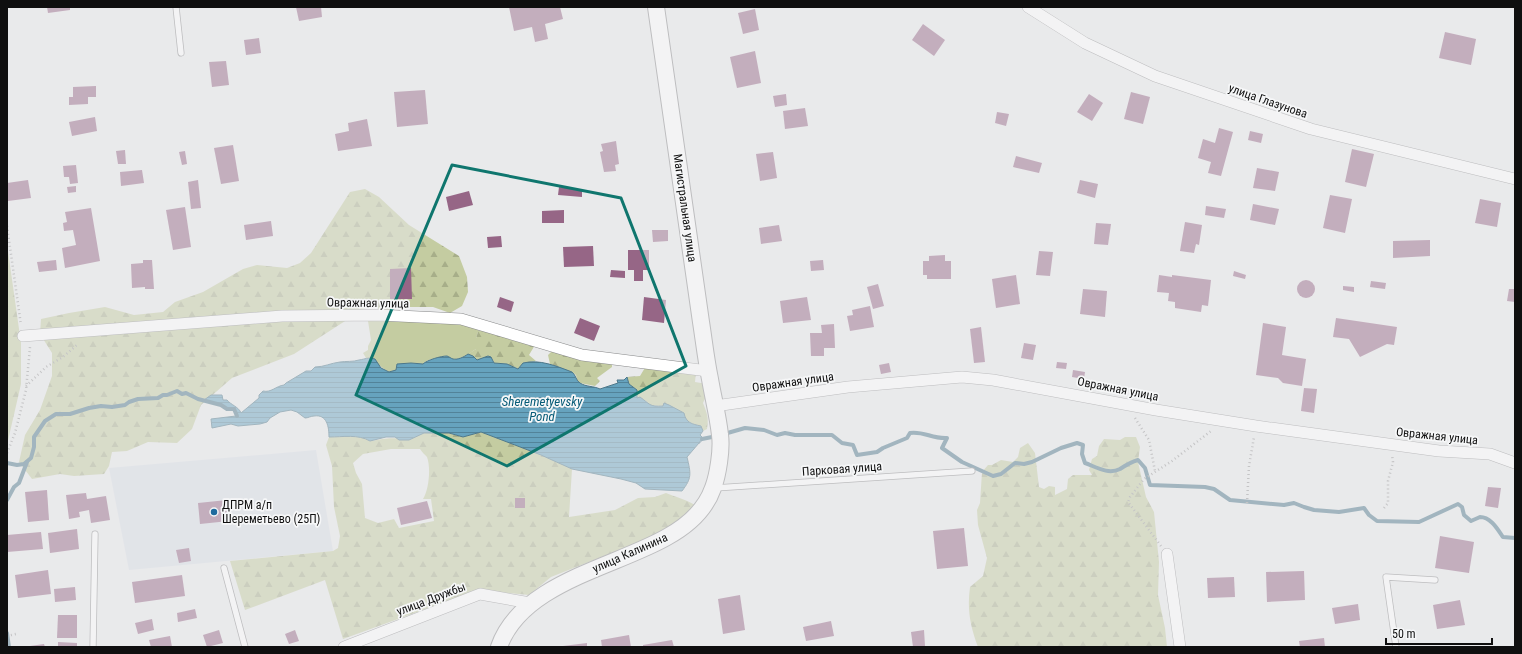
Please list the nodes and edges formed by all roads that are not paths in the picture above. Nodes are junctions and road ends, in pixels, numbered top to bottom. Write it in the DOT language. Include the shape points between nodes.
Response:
graph roads {
  1 [pos="176,7"];
  2 [pos="656,7"];
  3 [pos="1028,7"];
  4 [pos="181,53"];
  5 [pos="1515,179"];
  6 [pos="27,336"];
  7 [pos="708,370"];
  8 [pos="715,407"];
  9 [pos="1515,463"];
  10 [pos="972,471"];
  11 [pos="713,488"];
  12 [pos="95,534"];
  13 [pos="1167,554"];
  14 [pos="224,568"];
  15 [pos="1434,580"];
  16 [pos="530,603"];
  17 [pos="93,647"];
  18 [pos="245,647"];
  19 [pos="344,647"];
  20 [pos="499,647"];
  21 [pos="1180,647"];
  22 [pos="1396,647"];
  1 -- 4 [label="lane"];
  2 -- 7 [label="street, Магистральная улица"];
  3 -- 5 [label="street, улица Глазунова" via="1085,43 1155,76 1311,129"];
  6 -- 7 [label="street, Овражная улица" via="282,316 378,315 461,319 582,355"];
  7 -- 8 [label="street, Магистральная улица"];
  8 -- 9 [label="street, Овражная улица" via="848,387 962,377 994,380 1256,426 1438,451 1490,454"];
  8 -- 11 [label="street, улица Калинина" via="721,436"];
  10 -- 11 [label="lane, Парковая улица"];
  11 -- 16 [label="street, улица Калинина" via="703,508 684,528 651,546 577,577"];
  12 -- 17 [label="lane"];
  13 -- 21 [label="street"];
  14 -- 18 [label="lane"];
  15 -- 22 [label="lane" via="1386,577"];
  16 -- 19 [label="street, улица Дружбы" via="480,594"];
  16 -- 20 [label="street, улица Калинина" via="511,625"];
}
